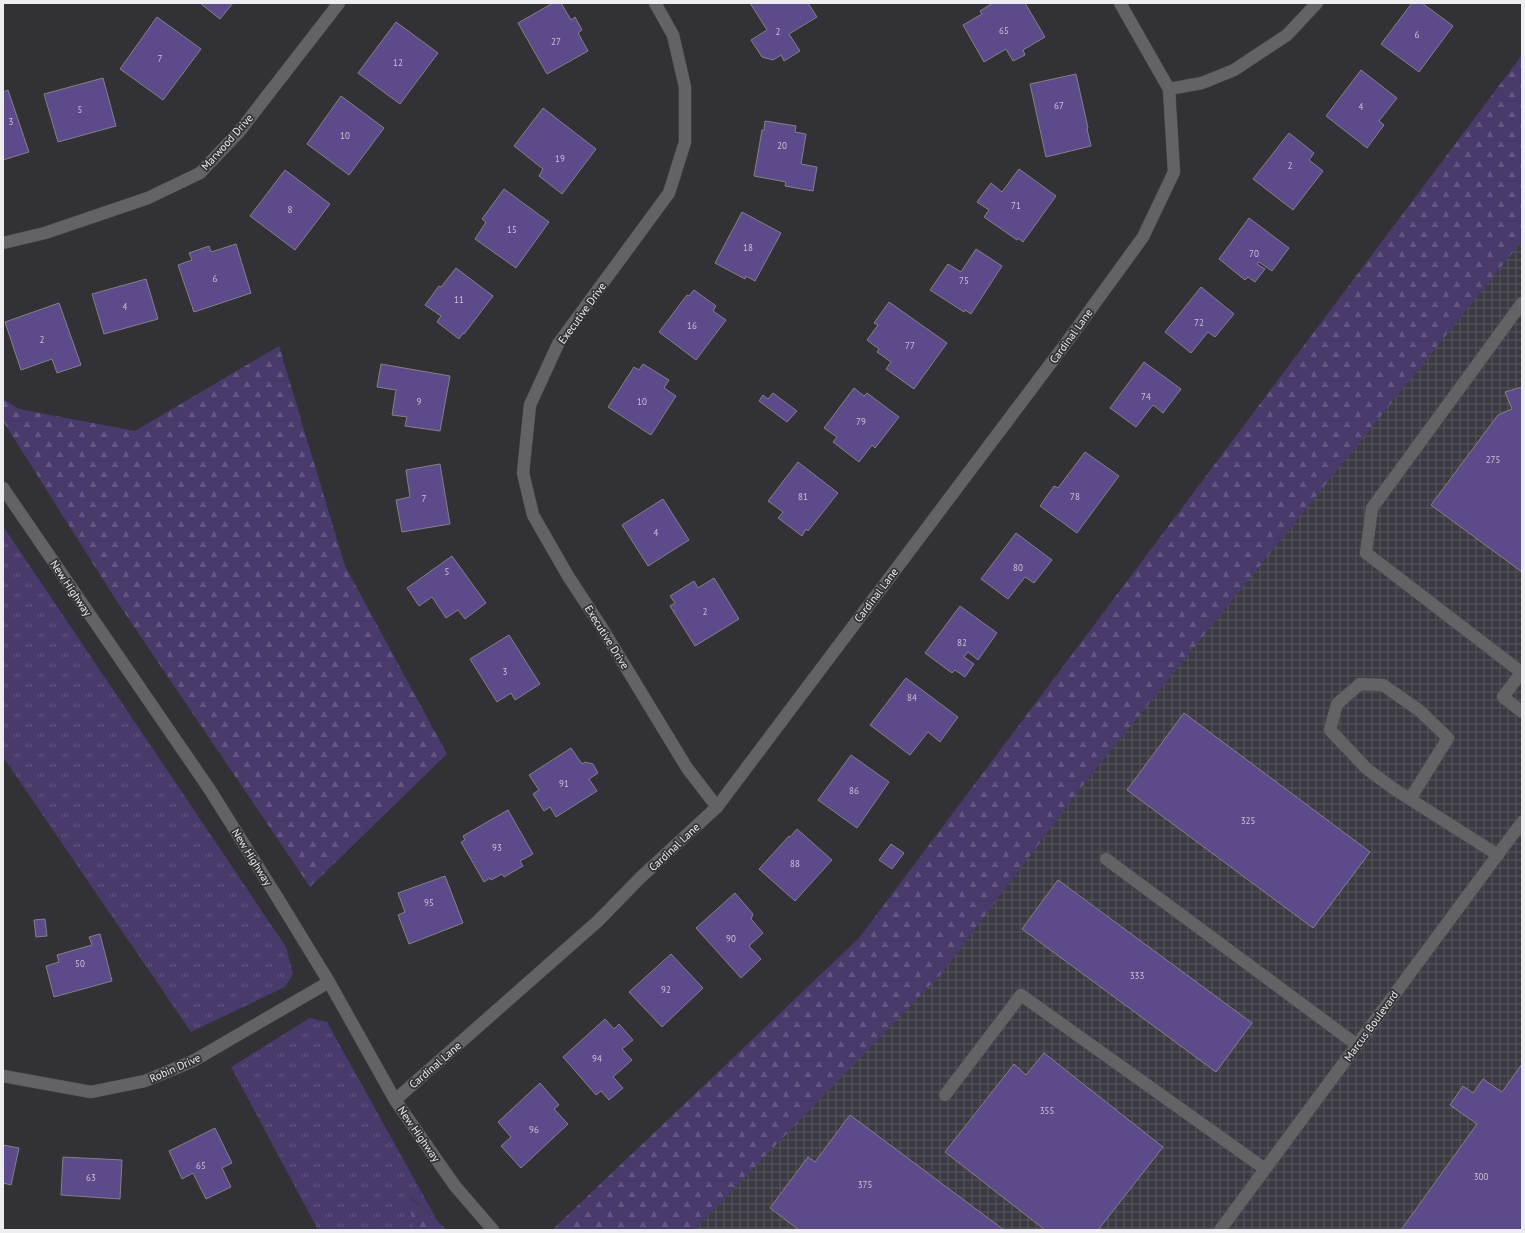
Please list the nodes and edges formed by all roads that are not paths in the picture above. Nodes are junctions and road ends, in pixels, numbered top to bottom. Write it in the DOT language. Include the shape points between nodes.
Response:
graph roads {
  1 [pos="339,3"];
  2 [pos="655,3"];
  3 [pos="1120,3"];
  4 [pos="1317,3"];
  5 [pos="1169,89"];
  6 [pos="3,243"];
  7 [pos="1522,304"];
  8 [pos="3,488"];
  9 [pos="1522,672"];
  10 [pos="1522,712"];
  11 [pos="1410,799"];
  12 [pos="717,807"];
  13 [pos="1522,822"];
  14 [pos="1498,855"];
  15 [pos="1106,859"];
  16 [pos="329,982"];
  17 [pos="1357,1045"];
  18 [pos="3,1076"];
  19 [pos="945,1095"];
  20 [pos="395,1100"];
  21 [pos="1265,1169"];
  22 [pos="493,1230"];
  23 [pos="1220,1230"];
  1 -- 6 [label="street, Marwood Drive" via="239,132 200,173 148,198 45,233"];
  2 -- 12 [label="street, Executive Drive" via="673,35 685,87 685,142 669,193 558,344 530,405 523,473 533,515 568,576 687,768"];
  3 -- 5 [label="street, Cardinal Lane"];
  4 -- 5 [label="street" via="1287,35 1234,70 1202,83"];
  5 -- 12 [label="street, Cardinal Lane" via="1174,172 1143,237"];
  7 -- 9 [label="street" via="1372,508 1366,553"];
  8 -- 16 [label="street, New Highway" via="210,790"];
  9 -- 10 [label="street" via="1503,697"];
  11 -- 11 [label="street" via="1367,769 1330,730 1337,704 1360,684 1383,685 1420,712 1448,738"];
  11 -- 14 [label="street"];
  12 -- 20 [label="street, Cardinal Lane" via="641,877 598,921"];
  13 -- 14 [label="street, Marcus Boulevard"];
  14 -- 17 [label="street, Marcus Boulevard"];
  15 -- 17 [label="street"];
  16 -- 18 [label="street, Robin Drive" via="193,1061 145,1081 91,1092"];
  16 -- 20 [label="street, New Highway"];
  17 -- 21 [label="street, Marcus Boulevard"];
  19 -- 21 [label="street" via="1021,995"];
  20 -- 22 [label="street, New Highway" via="455,1186"];
  21 -- 23 [label="street, Marcus Boulevard"];
}
